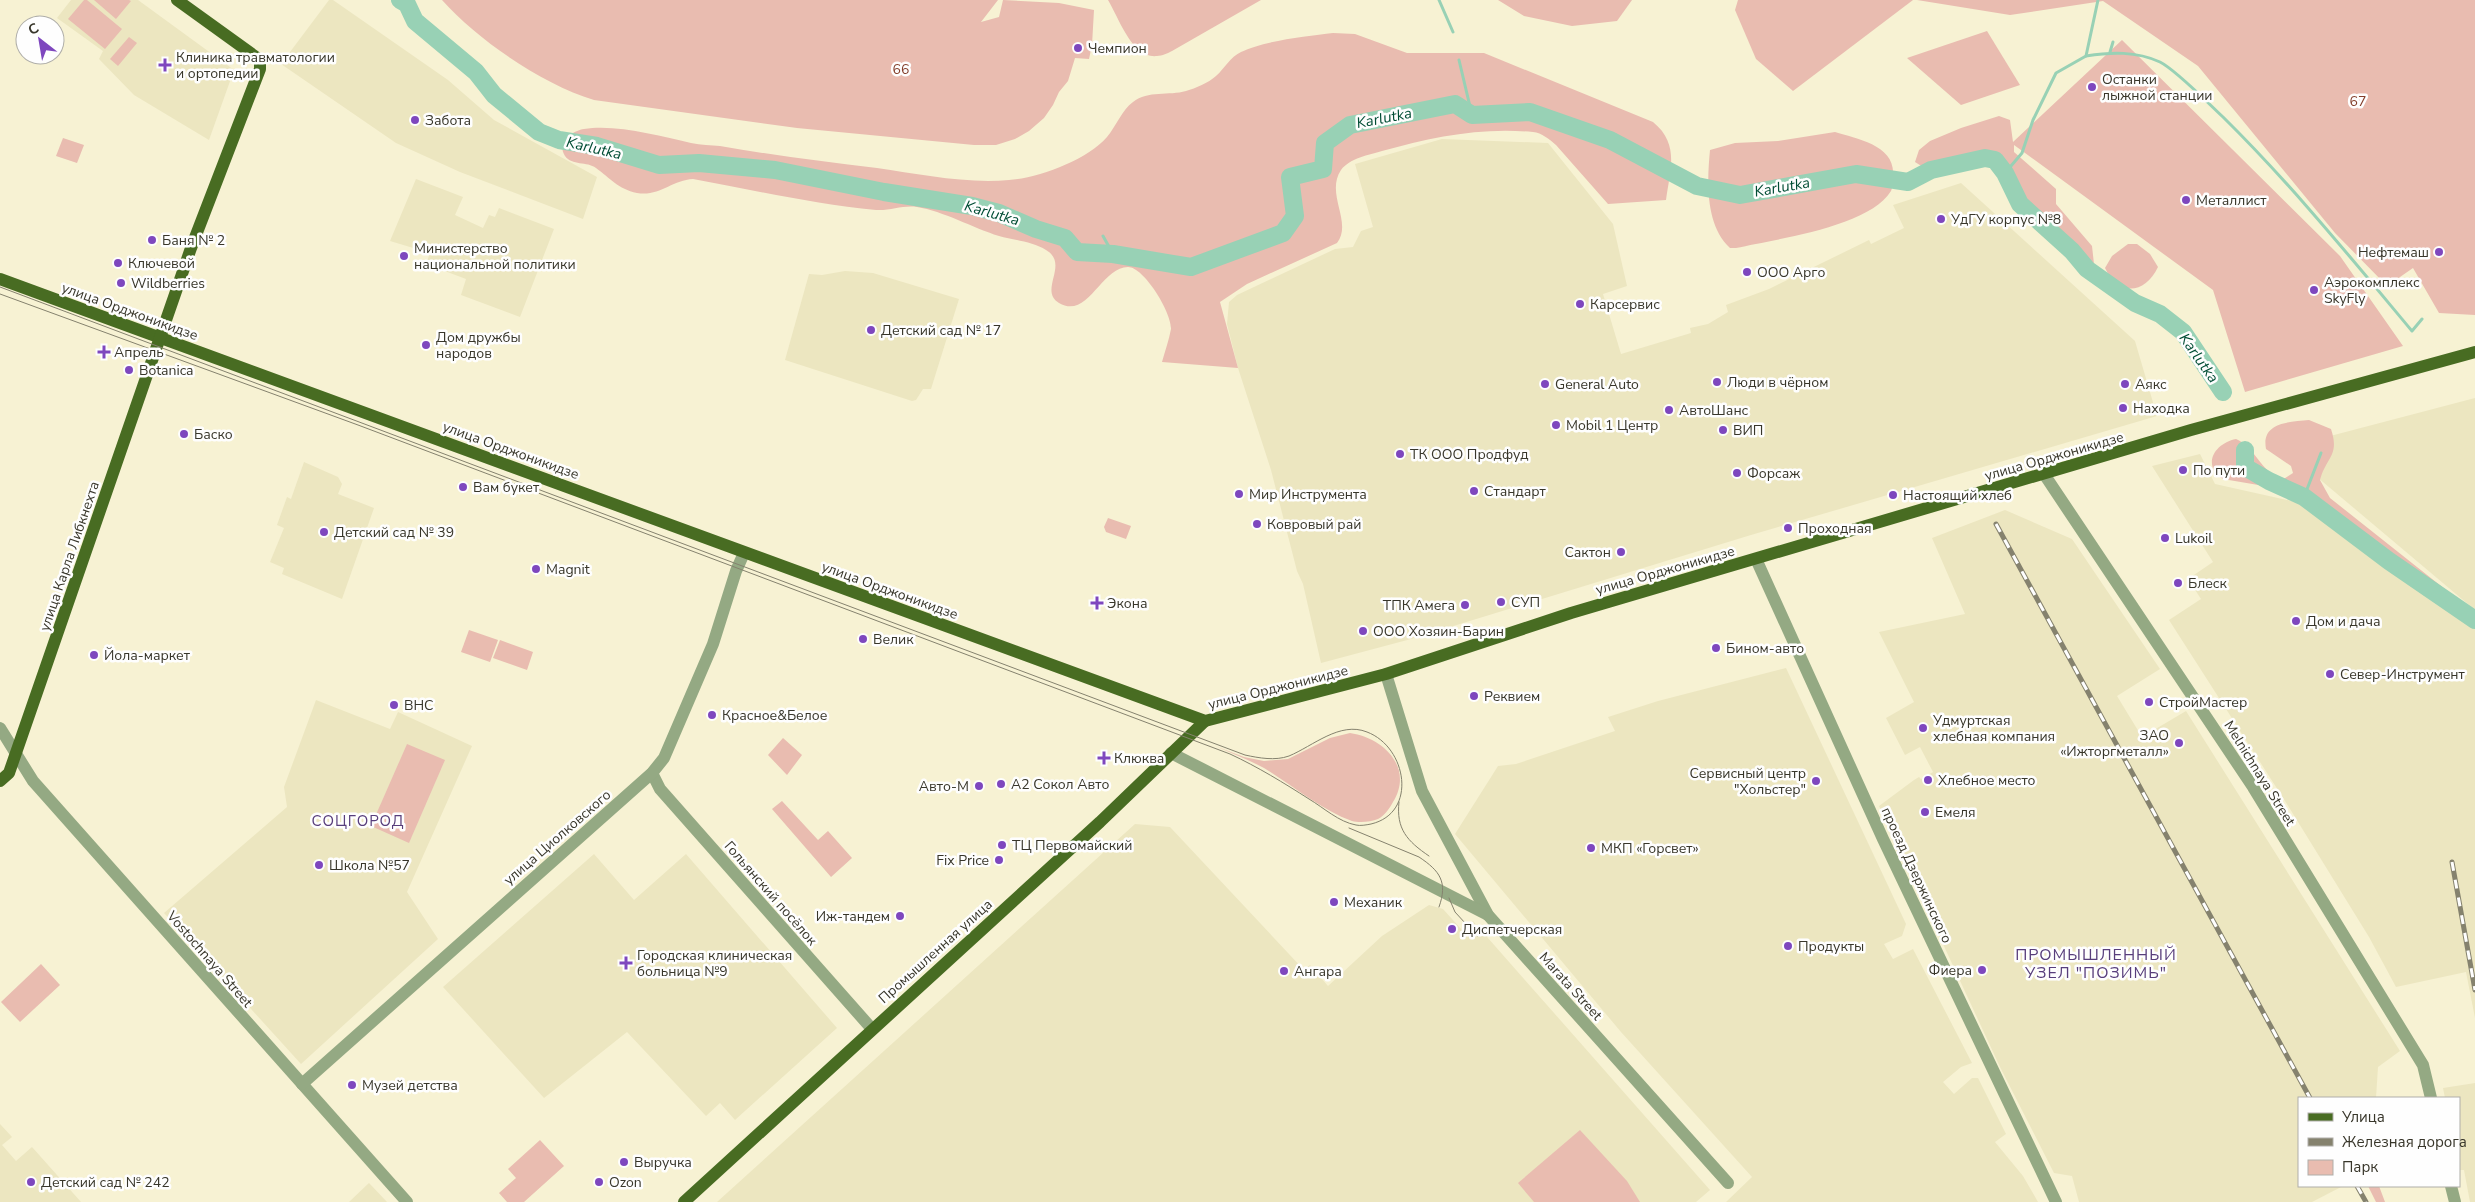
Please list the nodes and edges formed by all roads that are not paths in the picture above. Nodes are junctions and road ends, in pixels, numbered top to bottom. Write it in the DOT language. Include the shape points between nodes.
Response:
graph roads {
  1 [pos="177,0"];
  2 [pos="0,279"];
  3 [pos="160,337"];
  4 [pos="2475,352"];
  5 [pos="2044,474"];
  6 [pos="744,553"];
  7 [pos="1756,559"];
  8 [pos="1386,674"];
  9 [pos="1205,721"];
  10 [pos="0,728"];
  11 [pos="16,753"];
  12 [pos="1172,753"];
  13 [pos="652,773"];
  14 [pos="0,781"];
  15 [pos="1488,915"];
  16 [pos="872,1029"];
  17 [pos="302,1084"];
  18 [pos="2431,1097"];
  19 [pos="1728,1183"];
  20 [pos="2451,1187"];
  21 [pos="407,1202"];
  22 [pos="684,1202"];
  23 [pos="2056,1202"];
  24 [pos="2455,1202"];
  1 -- 3 [label="main road, улица Карла Либкнехта" via="260,61 258,79 191,248"];
  2 -- 3 [label="main road, улица Орджоникидзе"];
  3 -- 6 [label="main road, улица Орджоникидзе"];
  3 -- 11 [label="main road, улица Карла Либкнехта"];
  4 -- 5 [label="main road, улица Орджоникидзе"];
  5 -- 7 [label="main road, улица Орджоникидзе"];
  5 -- 18 [label="street, Melnichnaya Street" via="2253,786 2423,1065"];
  6 -- 9 [label="main road, улица Орджоникидзе"];
  6 -- 13 [label="street, улица Циолковского" via="713,644 664,758"];
  7 -- 8 [label="main road, улица Орджоникидзе" via="1571,613"];
  7 -- 23 [label="street, проезд Дзержинского" via="1883,839"];
  8 -- 9 [label="main road, улица Орджоникидзе"];
  8 -- 15 [label="street, Marata Street" via="1422,792"];
  9 -- 12 [label="main road, Промышленная улица"];
  10 -- 11 [label="street, Vostochnaya Street"];
  11 -- 14 [label="main road, улица Карла Либкнехта" via="9,773"];
  11 -- 17 [label="street, Vostochnaya Street" via="34,781"];
  12 -- 15 [label="street"];
  12 -- 16 [label="main road, Промышленная улица"];
  13 -- 16 [label="street, Гольянский посёлок" via="660,789"];
  13 -- 17 [label="street, улица Циолковского"];
  15 -- 19 [label="street, Marata Street"];
  16 -- 22 [label="main road, Промышленная улица"];
  17 -- 21 [label="street, Vostochnaya Street"];
  20 -- 24 [label="street"];
}
